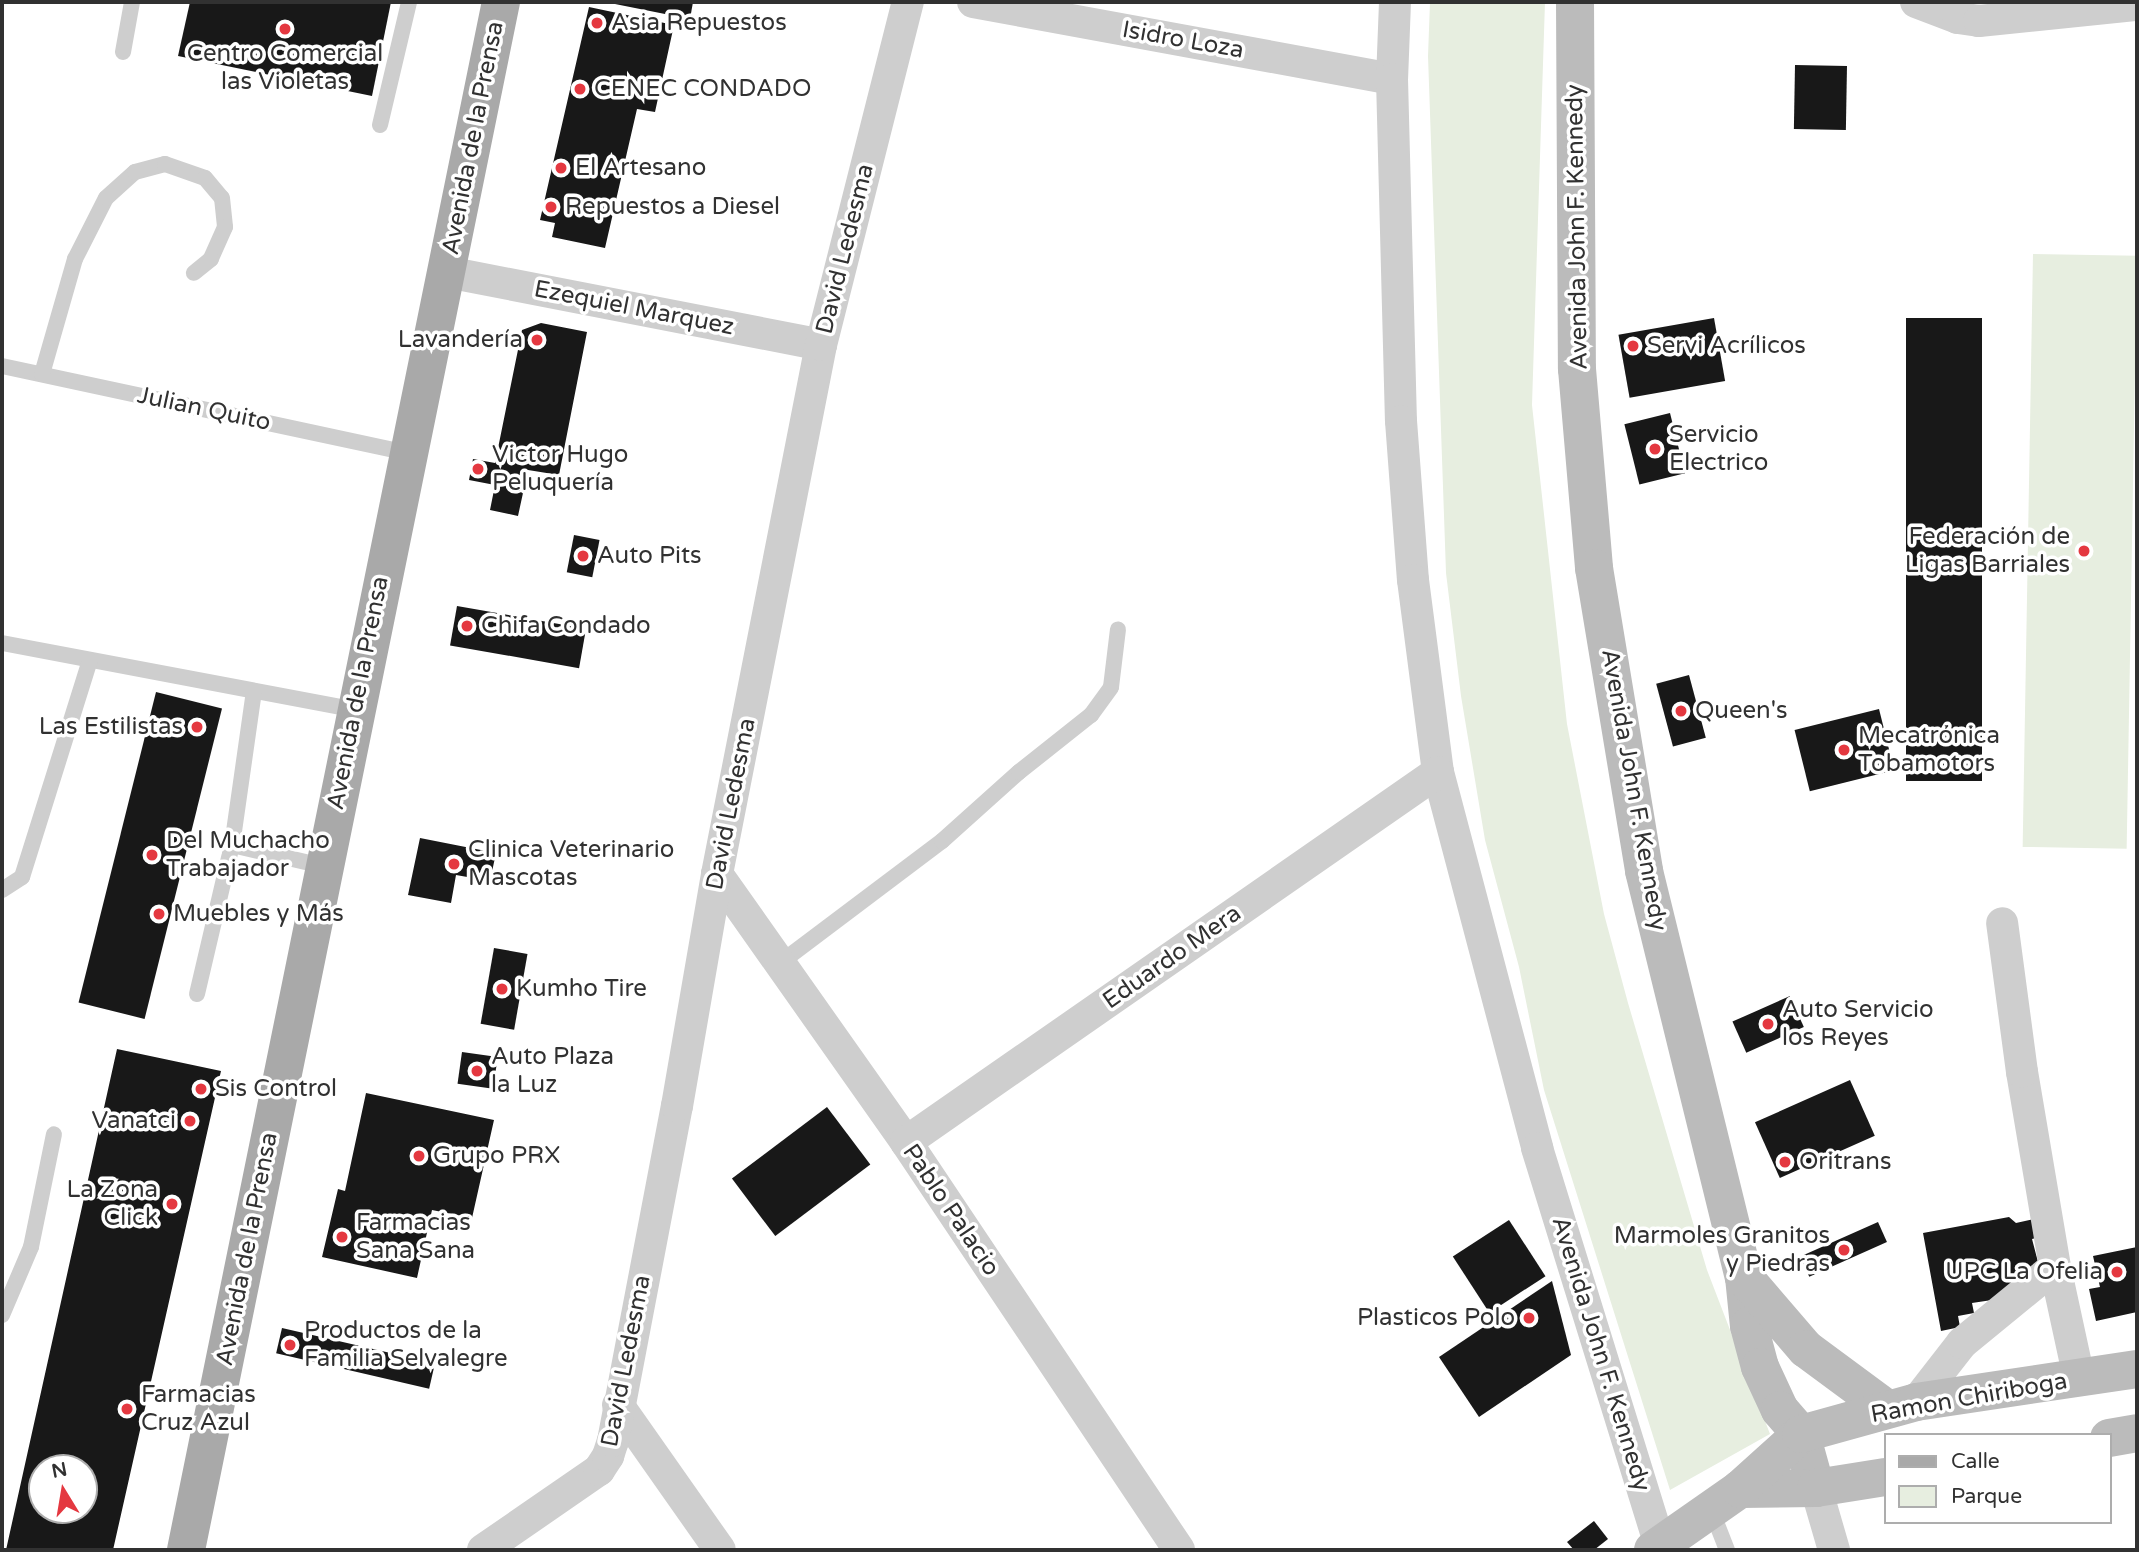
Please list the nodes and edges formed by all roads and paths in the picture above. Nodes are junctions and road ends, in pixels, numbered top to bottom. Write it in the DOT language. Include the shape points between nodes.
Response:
graph roads {
  1 [pos="132,2"];
  2 [pos="409,2"];
  3 [pos="501,2"];
  4 [pos="908,2"];
  5 [pos="973,2"];
  6 [pos="1395,2"];
  7 [pos="1575,2"];
  8 [pos="1916,2"];
  9 [pos="2134,10"];
  10 [pos="123,52"];
  11 [pos="1392,79"];
  12 [pos="380,125"];
  13 [pos="446,272"];
  14 [pos="194,273"];
  15 [pos="821,345"];
  16 [pos="2,366"];
  17 [pos="42,374"];
  18 [pos="407,453"];
  19 [pos="1118,629"];
  20 [pos="2,643"];
  21 [pos="90,660"];
  22 [pos="254,691"];
  23 [pos="355,710"];
  24 [pos="1438,772"];
  25 [pos="232,845"];
  26 [pos="323,866"];
  27 [pos="717,874"];
  28 [pos="2,890"];
  29 [pos="2003,923"];
  30 [pos="780,963"];
  31 [pos="197,994"];
  32 [pos="54,1134"];
  33 [pos="906,1142"];
  34 [pos="2055,1267"];
  35 [pos="1744,1277"];
  36 [pos="2,1315"];
  37 [pos="2137,1369"];
  38 [pos="2079,1378"];
  39 [pos="618,1405"];
  40 [pos="1902,1406"];
  41 [pos="2137,1433"];
  42 [pos="1801,1434"];
  43 [pos="2111,1438"];
  44 [pos="1884,1477"];
  45 [pos="1816,1488"];
  46 [pos="1726,1499"];
  47 [pos="1657,1548"];
  48 [pos="186,1550"];
  49 [pos="483,1550"];
  50 [pos="720,1550"];
  51 [pos="1179,1550"];
  52 [pos="1727,1550"];
  53 [pos="1834,1550"];
  1 -- 10 [label="lane"];
  2 -- 12 [label="lane"];
  3 -- 13 [label="main road, Avenida de la Prensa"];
  4 -- 15 [label="street, David Ledesma"];
  5 -- 11 [label="street, Isidro Loza"];
  6 -- 11 [label="street, Avenida John F. Kennedy"];
  7 -- 35 [label="main road, Avenida John F. Kennedy" via="1577,369 1594,568 1644,871"];
  8 -- 9 [label="street" via="1979,21"];
  11 -- 24 [label="street, Avenida John F. Kennedy" via="1401,421 1413,580"];
  13 -- 15 [label="street, Ezequiel Marquez"];
  13 -- 18 [label="main road, Avenida de la Prensa"];
  14 -- 17 [label="lane" via="211,259 225,228 222,198 205,178 165,164 135,172 106,198 75,259"];
  15 -- 27 [label="street, David Ledesma"];
  16 -- 17 [label="lane, Julian Quito"];
  17 -- 18 [label="lane, Julian Quito"];
  18 -- 23 [label="main road, Avenida de la Prensa"];
  19 -- 30 [label="lane" via="1111,687 1090,715 942,841"];
  20 -- 21 [label="lane"];
  21 -- 22 [label="lane"];
  21 -- 28 [label="lane" via="22,877"];
  22 -- 23 [label="lane"];
  22 -- 25 [label="lane"];
  23 -- 26 [label="main road, Avenida de la Prensa"];
  24 -- 33 [label="street, Eduardo Mera"];
  24 -- 47 [label="street, Avenida John F. Kennedy" via="1537,1148"];
  25 -- 26 [label="lane"];
  25 -- 31 [label="lane"];
  26 -- 48 [label="main road, Avenida de la Prensa"];
  27 -- 30 [label="street, Pablo Palacio"];
  27 -- 39 [label="street, David Ledesma"];
  29 -- 34 [label="street" via="2022,1073"];
  30 -- 33 [label="street, Pablo Palacio"];
  32 -- 36 [label="lane" via="31,1247"];
  33 -- 51 [label="street, Pablo Palacio"];
  34 -- 38 [label="street"];
  34 -- 40 [label="street" via="1962,1343"];
  35 -- 40 [label="main road" via="1806,1349"];
  35 -- 42 [label="main road, Avenida John F. Kennedy" via="1749,1326 1760,1367 1780,1410"];
  37 -- 38 [label="main road, Ramon Chiriboga"];
  38 -- 40 [label="main road, Ramon Chiriboga"];
  39 -- 49 [label="street, David Ledesma" via="613,1441 598,1469"];
  39 -- 50 [label="street"];
  40 -- 42 [label="main road, Ramon Chiriboga"];
  41 -- 43 [label="main road"];
  42 -- 45 [label="main road, Avenida John F. Kennedy"];
  42 -- 46 [label="main road, Ramon Chiriboga"];
  44 -- 45 [label="main road"];
  45 -- 46 [label="main road"];
  45 -- 53 [label="street, Avenida John F. Kennedy"];
  46 -- 47 [label="main road, Ramon Chiriboga"];
  46 -- 52 [label="lane"];
}
